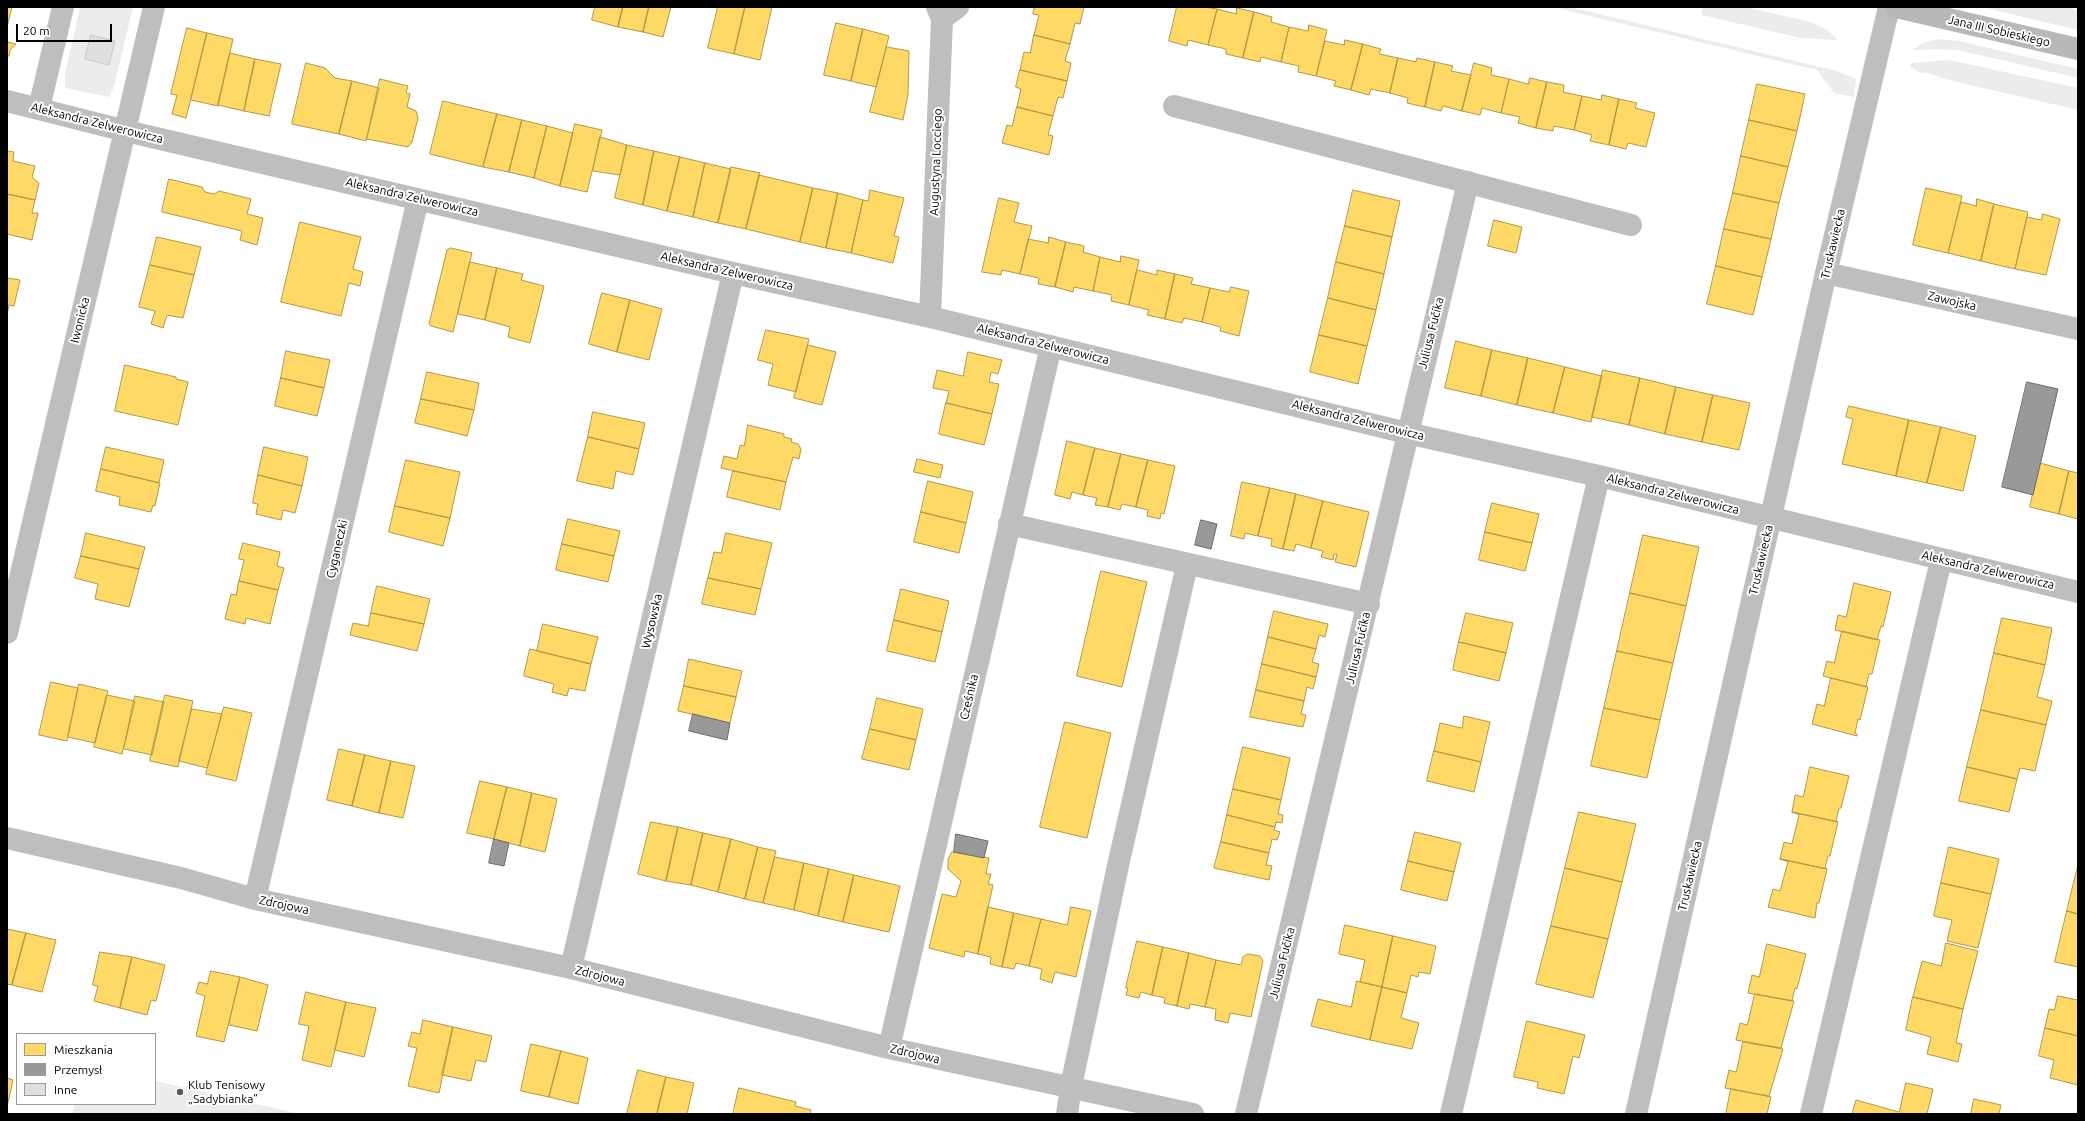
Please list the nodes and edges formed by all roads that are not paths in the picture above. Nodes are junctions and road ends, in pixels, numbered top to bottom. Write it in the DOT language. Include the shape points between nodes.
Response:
graph roads {
  1 [pos="63,7"];
  2 [pos="154,7"];
  3 [pos="1889,7"];
  4 [pos="1896,7"];
  5 [pos="946,11"];
  6 [pos="2078,49"];
  7 [pos="7,101"];
  8 [pos="1174,106"];
  9 [pos="39,108"];
  10 [pos="126,130"];
  11 [pos="1468,182"];
  12 [pos="418,199"];
  13 [pos="1632,225"];
  14 [pos="733,273"];
  15 [pos="1826,274"];
  16 [pos="930,317"];
  17 [pos="2078,330"];
  18 [pos="1051,346"];
  19 [pos="1407,432"];
  20 [pos="1599,476"];
  21 [pos="1771,517"];
  22 [pos="1009,524"];
  23 [pos="1941,560"];
  24 [pos="1187,565"];
  25 [pos="2078,592"];
  26 [pos="1369,604"];
  27 [pos="7,633"];
  28 [pos="7,838"];
  29 [pos="255,899"];
  30 [pos="571,968"];
  31 [pos="889,1048"];
  32 [pos="1071,1086"];
  33 [pos="1067,1114"];
  34 [pos="1193,1114"];
  35 [pos="1246,1114"];
  36 [pos="1452,1114"];
  37 [pos="1636,1114"];
  38 [pos="1811,1114"];
  1 -- 9 [label="street"];
  2 -- 10 [label="street, Iwonicka"];
  3 -- 15 [label="street, Truskawiecka"];
  4 -- 6 [label="main road, Jana III Sobieskiego"];
  5 -- 16 [label="street, Augustyna Locciego"];
  7 -- 9 [label="street, Aleksandra Zelwerowicza"];
  8 -- 11 [label="street"];
  9 -- 10 [label="street, Aleksandra Zelwerowicza"];
  10 -- 12 [label="street, Aleksandra Zelwerowicza"];
  10 -- 27 [label="street, Iwonicka"];
  11 -- 13 [label="street"];
  11 -- 19 [label="street, Juliusa Fučíka"];
  12 -- 14 [label="street, Aleksandra Zelwerowicza"];
  12 -- 29 [label="street, Cyganeczki"];
  14 -- 16 [label="street, Aleksandra Zelwerowicza"];
  14 -- 30 [label="street, Wysowska"];
  15 -- 17 [label="street, Zawojska"];
  15 -- 21 [label="street, Truskawiecka"];
  16 -- 18 [label="street, Aleksandra Zelwerowicza"];
  18 -- 19 [label="street, Aleksandra Zelwerowicza"];
  18 -- 22 [label="street, Cześnika"];
  19 -- 20 [label="street, Aleksandra Zelwerowicza"];
  19 -- 26 [label="street, Juliusa Fučíka"];
  20 -- 21 [label="street, Aleksandra Zelwerowicza"];
  20 -- 36 [label="street"];
  21 -- 23 [label="street, Aleksandra Zelwerowicza"];
  21 -- 37 [label="street, Truskawiecka"];
  22 -- 24 [label="street"];
  22 -- 31 [label="street, Cześnika"];
  23 -- 25 [label="street, Aleksandra Zelwerowicza"];
  23 -- 38 [label="street"];
  24 -- 26 [label="street"];
  24 -- 32 [label="street" via="1119,861"];
  26 -- 35 [label="street, Juliusa Fučíka"];
  28 -- 29 [label="street, Zdrojowa" via="181,878"];
  29 -- 30 [label="street, Zdrojowa"];
  30 -- 31 [label="street, Zdrojowa"];
  31 -- 32 [label="street, Zdrojowa"];
  32 -- 33 [label="street"];
  32 -- 34 [label="street, Zdrojowa"];
}
